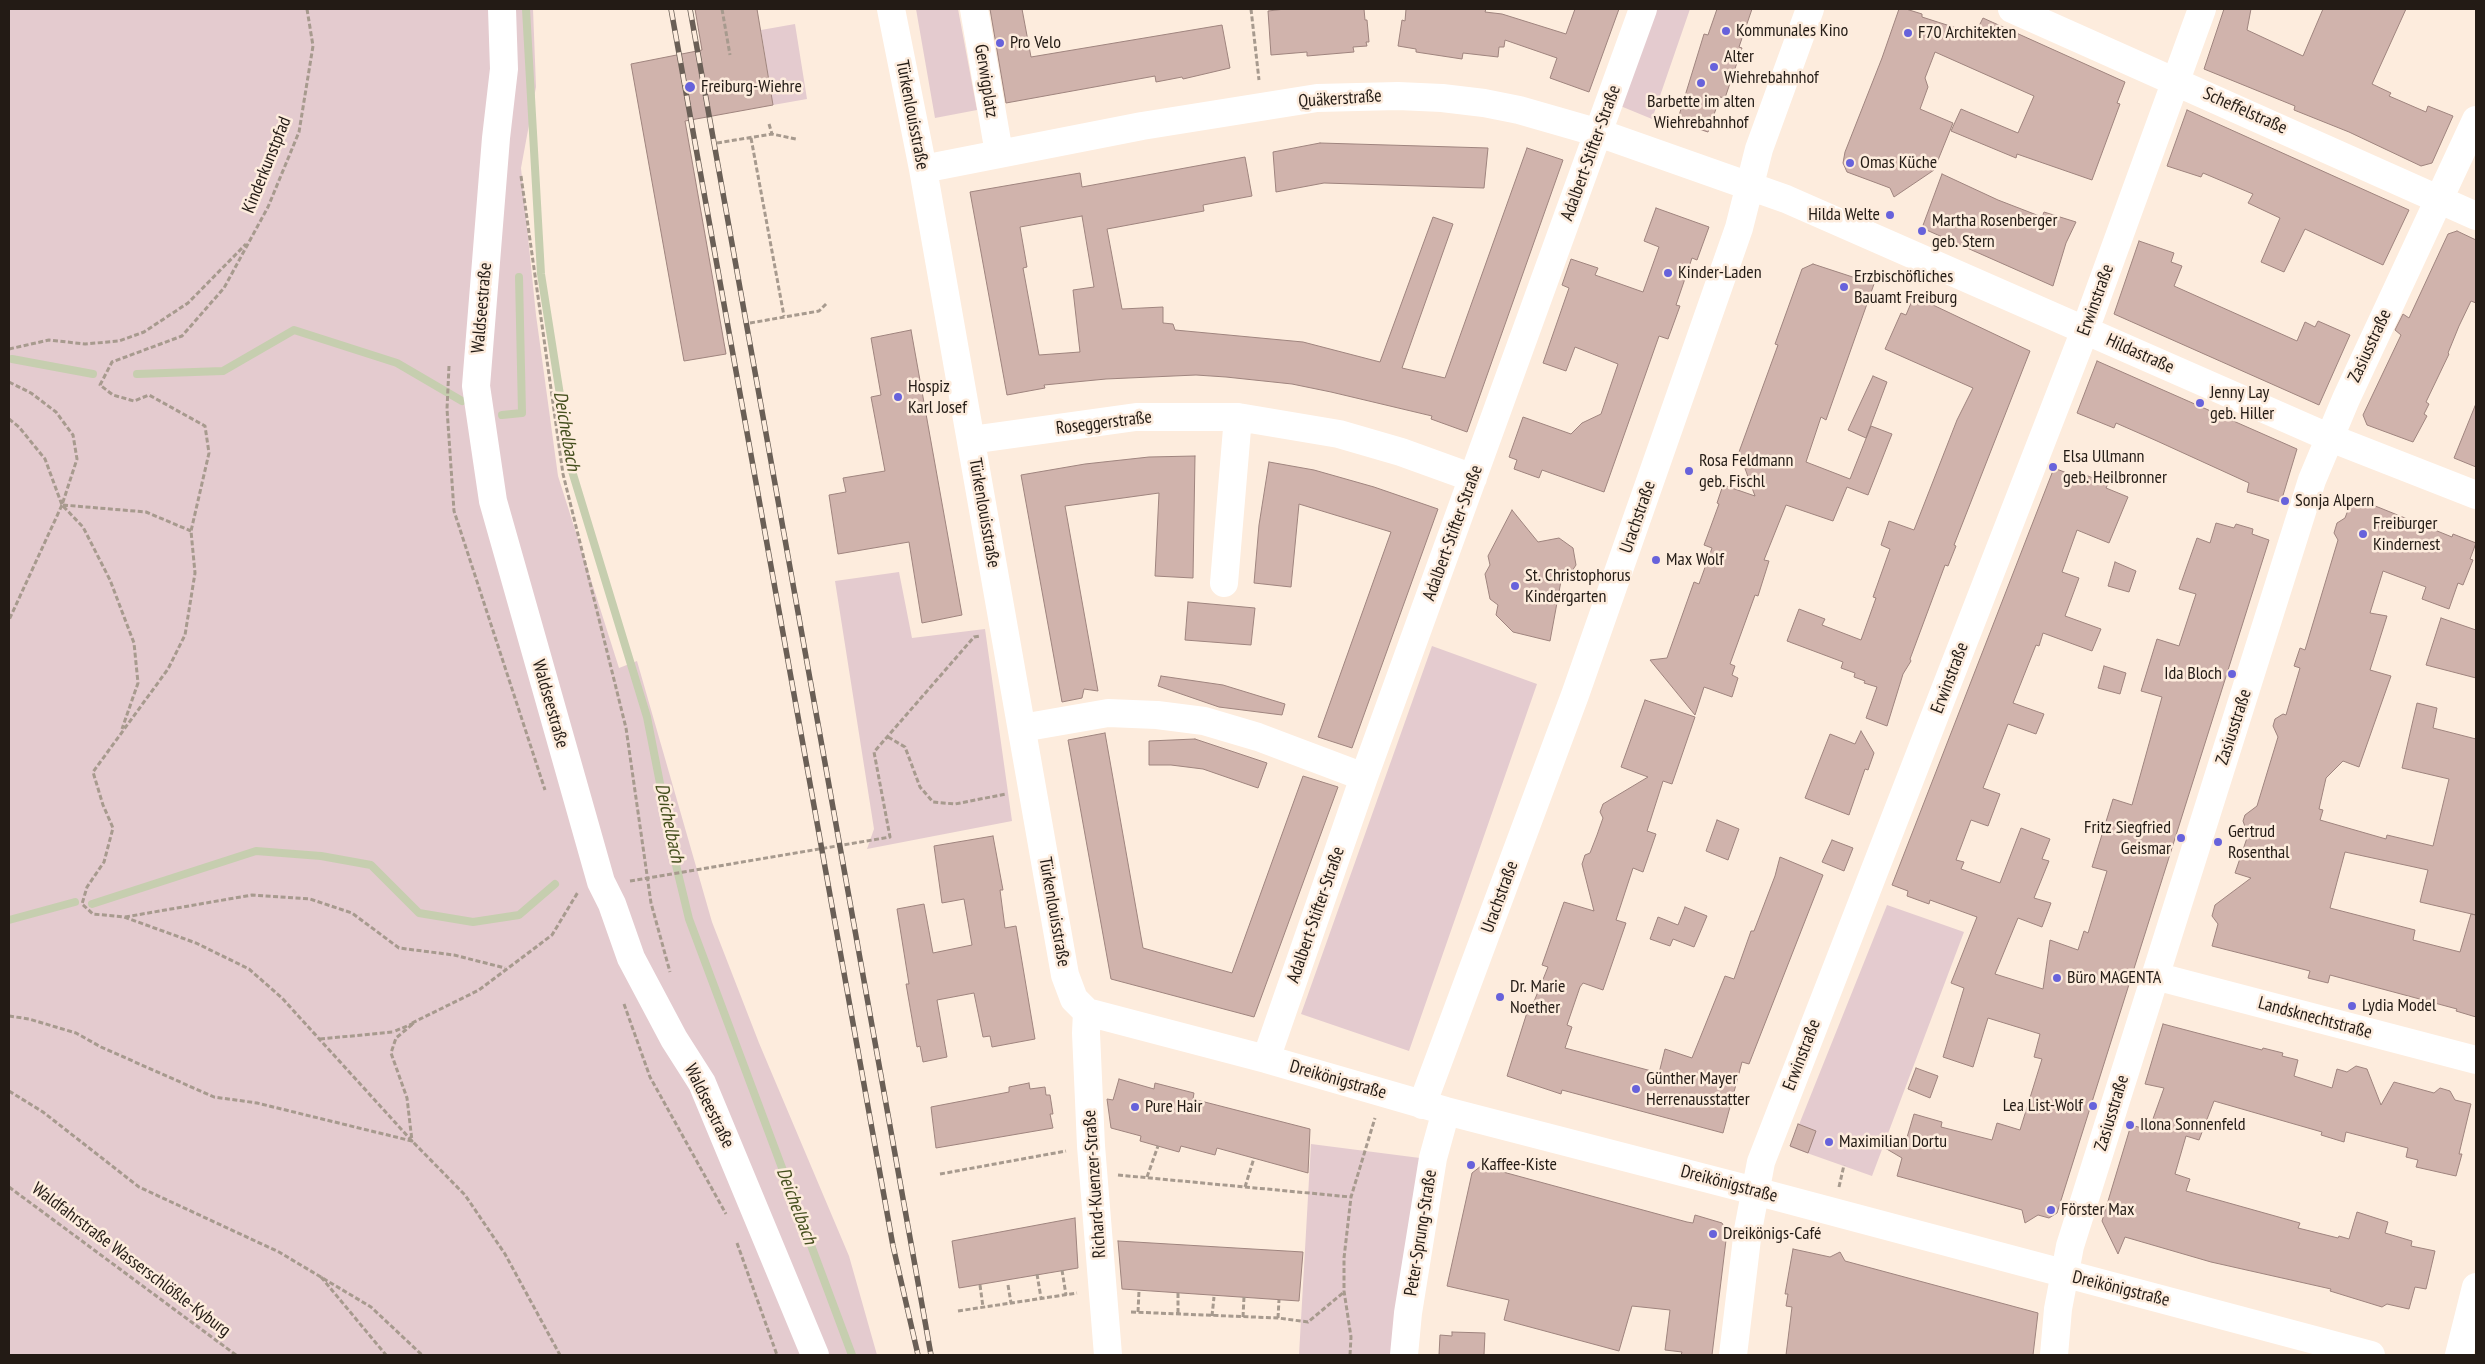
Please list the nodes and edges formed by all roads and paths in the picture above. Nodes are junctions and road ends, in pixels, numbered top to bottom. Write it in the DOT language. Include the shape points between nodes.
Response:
graph roads {
  1 [pos="306,9"];
  2 [pos="502,9"];
  3 [pos="722,9"];
  4 [pos="891,9"];
  5 [pos="974,9"];
  6 [pos="1250,9"];
  7 [pos="1643,9"];
  8 [pos="1810,9"];
  9 [pos="2012,9"];
  10 [pos="2202,9"];
  11 [pos="730,55"];
  12 [pos="2176,80"];
  13 [pos="1263,107"];
  14 [pos="2476,120"];
  15 [pos="769,124"];
  16 [pos="1599,133"];
  17 [pos="772,134"];
  18 [pos="751,138"];
  19 [pos="796,139"];
  20 [pos="717,143"];
  21 [pos="999,153"];
  22 [pos="923,169"];
  23 [pos="521,175"];
  24 [pos="1750,187"];
  25 [pos="2439,199"];
  26 [pos="2476,216"];
  27 [pos="248,241"];
  28 [pos="827,303"];
  29 [pos="784,316"];
  30 [pos="750,323"];
  31 [pos="2085,330"];
  32 [pos="9,349"];
  33 [pos="9,382"];
  34 [pos="1238,417"];
  35 [pos="9,419"];
  36 [pos="2328,437"];
  37 [pos="970,440"];
  38 [pos="1473,478"];
  39 [pos="2476,495"];
  40 [pos="62,505"];
  41 [pos="192,532"];
  42 [pos="1224,583"];
  43 [pos="9,620"];
  44 [pos="1005,632"];
  45 [pos="1022,728"];
  46 [pos="121,732"];
  47 [pos="888,737"];
  48 [pos="1364,777"];
  49 [pos="1033,790"];
  50 [pos="634,880"];
  51 [pos="601,882"];
  52 [pos="124,917"];
  53 [pos="505,968"];
  54 [pos="2154,976"];
  55 [pos="672,979"];
  56 [pos="1087,1012"];
  57 [pos="9,1016"];
  58 [pos="393,1032"];
  59 [pos="319,1039"];
  60 [pos="1266,1059"];
  61 [pos="2476,1060"];
  62 [pos="9,1091"];
  63 [pos="1381,1093"];
  64 [pos="1434,1108"];
  65 [pos="412,1141"];
  66 [pos="1091,1146"];
  67 [pos="1158,1146"];
  68 [pos="1254,1158"];
  69 [pos="940,1174"];
  70 [pos="1094,1174"];
  71 [pos="1147,1177"];
  72 [pos="9,1187"];
  73 [pos="1245,1187"];
  74 [pos="1755,1191"];
  75 [pos="1352,1197"];
  76 [pos="1062,1270"];
  77 [pos="1037,1274"];
  78 [pos="2063,1274"];
  79 [pos="318,1275"];
  80 [pos="980,1285"];
  81 [pos="1008,1285"];
  82 [pos="2476,1287"];
  83 [pos="1139,1291"];
  84 [pos="1344,1292"];
  85 [pos="1178,1293"];
  86 [pos="1066,1295"];
  87 [pos="1214,1297"];
  88 [pos="1244,1297"];
  89 [pos="1041,1298"];
  90 [pos="1103,1299"];
  91 [pos="1279,1300"];
  92 [pos="1011,1303"];
  93 [pos="983,1307"];
  94 [pos="958,1311"];
  95 [pos="1138,1312"];
  96 [pos="1178,1314"];
  97 [pos="1212,1316"];
  98 [pos="1243,1317"];
  99 [pos="1278,1318"];
  100 [pos="236,1355"];
  101 [pos="386,1355"];
  102 [pos="422,1355"];
  103 [pos="560,1355"];
  104 [pos="815,1355"];
  105 [pos="1108,1355"];
  106 [pos="1350,1355"];
  107 [pos="1404,1355"];
  108 [pos="1733,1355"];
  109 [pos="2054,1355"];
  110 [pos="2371,1355"];
  111 [pos="2459,1355"];
  1 -- 27 [label="path, Kinderkunstpfad" via="313,46 298,132 268,207"];
  2 -- 51 [label="street, Waldseestraße" via="504,70 476,386 492,501"];
  3 -- 11 [label="path"];
  4 -- 22 [label="street, Türkenlouisstraße"];
  5 -- 21 [label="street, Gerwigplatz"];
  6 -- 13 [label="path"];
  7 -- 16 [label="street, Adalbert-Stifter-Straße"];
  8 -- 24 [label="street, Urachstraße" via="1758,150"];
  9 -- 12 [label="street, Scheffelstraße"];
  10 -- 12 [label="street, Erwinstraße"];
  12 -- 25 [label="street, Scheffelstraße"];
  12 -- 31 [label="street, Erwinstraße"];
  13 -- 16 [label="street, Quäkerstraße" via="1317,98 1442,98 1520,110"];
  13 -- 21 [label="street, Quäkerstraße"];
  14 -- 25 [label="street, Zasiusstraße"];
  15 -- 17 [label="path"];
  16 -- 24 [label="street, Quäkerstraße"];
  16 -- 38 [label="street, Adalbert-Stifter-Straße"];
  17 -- 18 [label="path"];
  17 -- 19 [label="path"];
  18 -- 20 [label="path"];
  18 -- 29 [label="path"];
  21 -- 22 [label="street, Quäkerstraße"];
  22 -- 37 [label="street, Türkenlouisstraße"];
  23 -- 55 [label="path" via="563,474 626,728 651,904"];
  24 -- 31 [label="street, Hildastraße" via="1786,199"];
  24 -- 64 [label="street, Urachstraße" via="1739,228"];
  25 -- 26 [label="street, Scheffelstraße"];
  25 -- 36 [label="street, Zasiusstraße"];
  27 -- 32 [label="path" via="188,303 144,332 119,341 85,344 49,340"];
  27 -- 41 [label="path" via="224,288 182,336 112,362 100,385 113,395 134,401 149,395 206,426 209,453"];
  28 -- 29 [label="path" via="819,311"];
  29 -- 30 [label="path"];
  31 -- 36 [label="street, Hildastraße"];
  31 -- 74 [label="street, Erwinstraße" via="1796,1069 1761,1162"];
  33 -- 40 [label="path" via="31,393 56,412 72,435 77,459"];
  34 -- 37 [label="street, Roseggerstraße" via="1136,417"];
  34 -- 38 [label="street, Roseggerstraße" via="1338,434"];
  34 -- 42 [label="street"];
  35 -- 40 [label="path" via="45,460"];
  36 -- 39 [label="street, Hildastraße"];
  36 -- 54 [label="street, Zasiusstraße"];
  37 -- 44 [label="street, Türkenlouisstraße"];
  38 -- 48 [label="street, Adalbert-Stifter-Straße"];
  40 -- 41 [label="path" via="146,512"];
  40 -- 43 [label="path"];
  40 -- 46 [label="path" via="83,527 110,580 134,643 138,683"];
  41 -- 46 [label="path" via="195,573 185,635 168,669"];
  44 -- 45 [label="street, Türkenlouisstraße"];
  44 -- 47 [label="path" via="974,637"];
  45 -- 48 [label="street" via="1108,713 1204,721 1258,737"];
  45 -- 49 [label="street, Türkenlouisstraße"];
  46 -- 52 [label="path" via="93,772 113,828 104,862 87,887 82,904 93,914"];
  47 -- 49 [label="path" via="906,747 920,788 933,802 956,804"];
  47 -- 50 [label="path" via="874,752 890,837"];
  48 -- 60 [label="street, Adalbert-Stifter-Straße"];
  49 -- 56 [label="street, Türkenlouisstraße" via="1065,976 1074,999"];
  51 -- 53 [label="path" via="579,890 552,936"];
  51 -- 104 [label="street, Waldseestraße" via="631,958 674,1039 702,1083"];
  52 -- 53 [label="path" via="252,895 310,899 352,913 399,948 454,955"];
  52 -- 59 [label="path" via="196,943 249,969 282,998"];
  53 -- 58 [label="path" via="479,990"];
  54 -- 61 [label="street, Landsknechtstraße"];
  54 -- 78 [label="street, Zasiusstraße"];
  56 -- 60 [label="street, Dreikönigstraße"];
  56 -- 66 [label="street, Richard-Kuenzer-Straße"];
  57 -- 65 [label="path" via="76,1033 214,1097 257,1102"];
  58 -- 59 [label="path"];
  58 -- 65 [label="path" via="414,1023 396,1038 391,1053 407,1098"];
  59 -- 65 [label="path"];
  60 -- 63 [label="street, Dreikönigstraße"];
  62 -- 79 [label="path" via="44,1112 139,1187 279,1252"];
  63 -- 64 [label="street, Dreikönigstraße"];
  63 -- 75 [label="path"];
  64 -- 74 [label="street, Dreikönigstraße"];
  64 -- 107 [label="street, Peter-Sprung-Straße" via="1433,1158"];
  65 -- 103 [label="path" via="465,1195 505,1254"];
  66 -- 69 [label="path"];
  66 -- 70 [label="street, Richard-Kuenzer-Straße"];
  67 -- 71 [label="path"];
  68 -- 73 [label="path"];
  70 -- 71 [label="path"];
  70 -- 90 [label="street, Richard-Kuenzer-Straße"];
  71 -- 73 [label="path"];
  72 -- 100 [label="path, Waldfahrstraße Wasserschlößle-Kyburg"];
  73 -- 75 [label="path"];
  74 -- 78 [label="street, Dreikönigstraße"];
  74 -- 108 [label="street, Erwinstraße"];
  75 -- 84 [label="path" via="1344,1258"];
  76 -- 86 [label="path"];
  77 -- 89 [label="path"];
  78 -- 109 [label="street, Zasiusstraße"];
  78 -- 110 [label="street, Dreikönigstraße"];
  79 -- 101 [label="path"];
  79 -- 102 [label="path" via="371,1307"];
  80 -- 93 [label="path"];
  81 -- 92 [label="path"];
  82 -- 111 [label="street"];
  83 -- 95 [label="path"];
  84 -- 99 [label="path" via="1308,1322"];
  84 -- 106 [label="path" via="1351,1337"];
  85 -- 96 [label="path"];
  86 -- 89 [label="path"];
  86 -- 90 [label="path"];
  87 -- 97 [label="path"];
  88 -- 98 [label="path"];
  89 -- 92 [label="path"];
  90 -- 95 [label="path"];
  90 -- 105 [label="street, Richard-Kuenzer-Straße"];
  91 -- 99 [label="path"];
  92 -- 93 [label="path"];
  93 -- 94 [label="path"];
  95 -- 96 [label="path"];
  96 -- 97 [label="path"];
  97 -- 98 [label="path"];
  98 -- 99 [label="path"];
}
